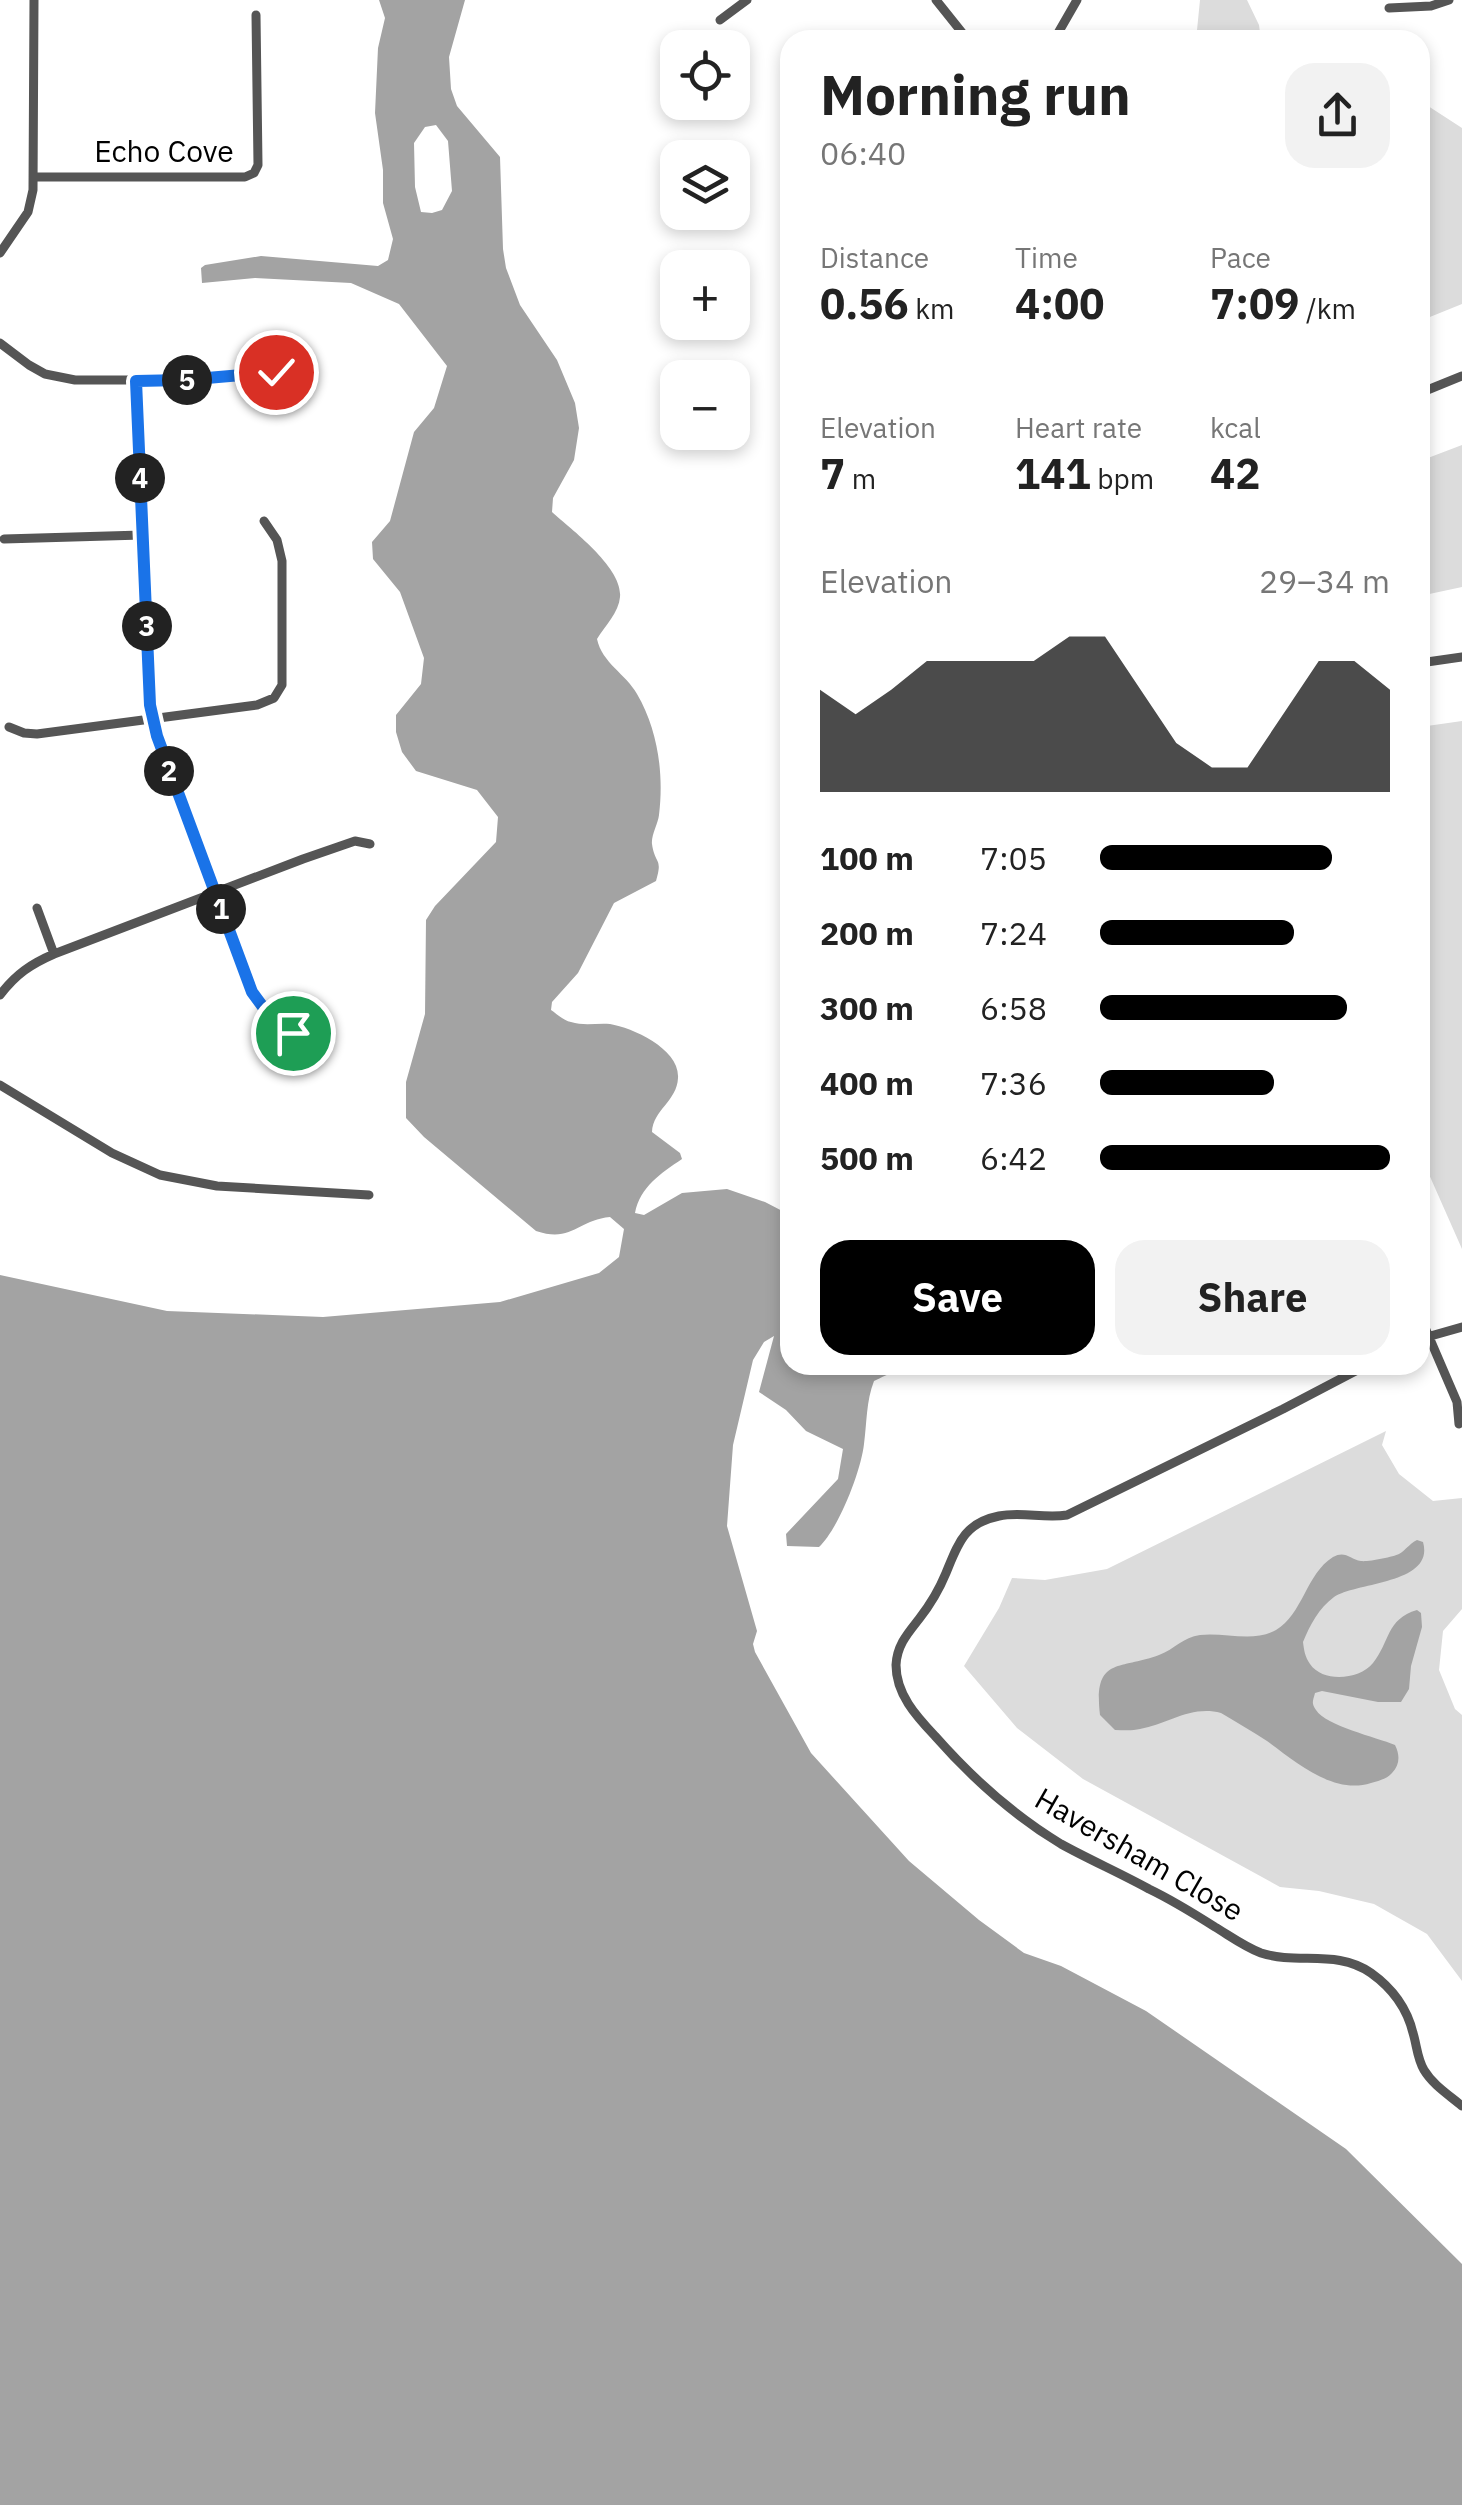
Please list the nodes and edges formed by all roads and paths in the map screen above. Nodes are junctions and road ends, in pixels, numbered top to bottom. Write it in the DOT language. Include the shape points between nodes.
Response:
graph roads {
  1 [pos="34,0"];
  2 [pos="747,0"];
  3 [pos="936,0"];
  4 [pos="1078,0"];
  5 [pos="1449,0"];
  6 [pos="1389,8"];
  7 [pos="256,14"];
  8 [pos="720,20"];
  9 [pos="960,30"];
  10 [pos="1060,30"];
  11 [pos="256,171"];
  12 [pos="34,177"];
  13 [pos="262,181"];
  14 [pos="0,253"];
  15 [pos="0,344"];
  16 [pos="1462,376"];
  17 [pos="304,378"];
  18 [pos="136,381"];
  19 [pos="1430,388"];
  20 [pos="264,521"];
  21 [pos="142,535"];
  22 [pos="4,539"];
  23 [pos="1462,656"];
  24 [pos="1430,661"];
  25 [pos="153,720"];
  26 [pos="10,727"];
  27 [pos="370,844"];
  28 [pos="215,893"];
  29 [pos="37,908"];
  30 [pos="54,954"];
  31 [pos="0,996"];
  32 [pos="293,1033"];
  33 [pos="0,1085"];
  34 [pos="369,1195"];
  35 [pos="1462,1327"];
  36 [pos="1430,1335"];
  37 [pos="1430,1349"];
  38 [pos="1348,1375"];
  39 [pos="1458,1424"];
  40 [pos="1462,2106"];
  1 -- 12 [label="street"];
  2 -- 8 [label="street"];
  3 -- 9 [label="street"];
  4 -- 10 [label="street"];
  5 -- 6 [label="street"];
  7 -- 11 [label="street, Echo Cove"];
  11 -- 12 [label="street, Echo Cove" via="246,177"];
  11 -- 13 [label="street"];
  12 -- 14 [label="street" via="28,212"];
  15 -- 18 [label="street" via="61,378"];
  16 -- 19 [label="street"];
  17 -- 18 [label="street" via="276,372"];
  18 -- 21 [label="street"];
  20 -- 25 [label="street" via="282,561 279,692 268,702"];
  21 -- 22 [label="street"];
  21 -- 25 [label="street"];
  23 -- 24 [label="street"];
  25 -- 26 [label="street" via="37,734"];
  25 -- 28 [label="street"];
  27 -- 28 [label="street" via="354,842"];
  28 -- 30 [label="street"];
  28 -- 32 [label="street" via="252,992 274,1022"];
  29 -- 30 [label="street"];
  30 -- 31 [label="street" via="18,974"];
  33 -- 34 [label="street" via="160,1175 216,1186"];
  35 -- 36 [label="street"];
  37 -- 39 [label="street" via="1457,1402"];
  38 -- 40 [label="street, Haversham Close" via="1067,1515 1006,1514 973,1527 906,1634 897,1678 905,1700 958,1762 1006,1806 1064,1845 1260,1952 1328,1957 1370,1972 1404,2009 1426,2074"];
}
